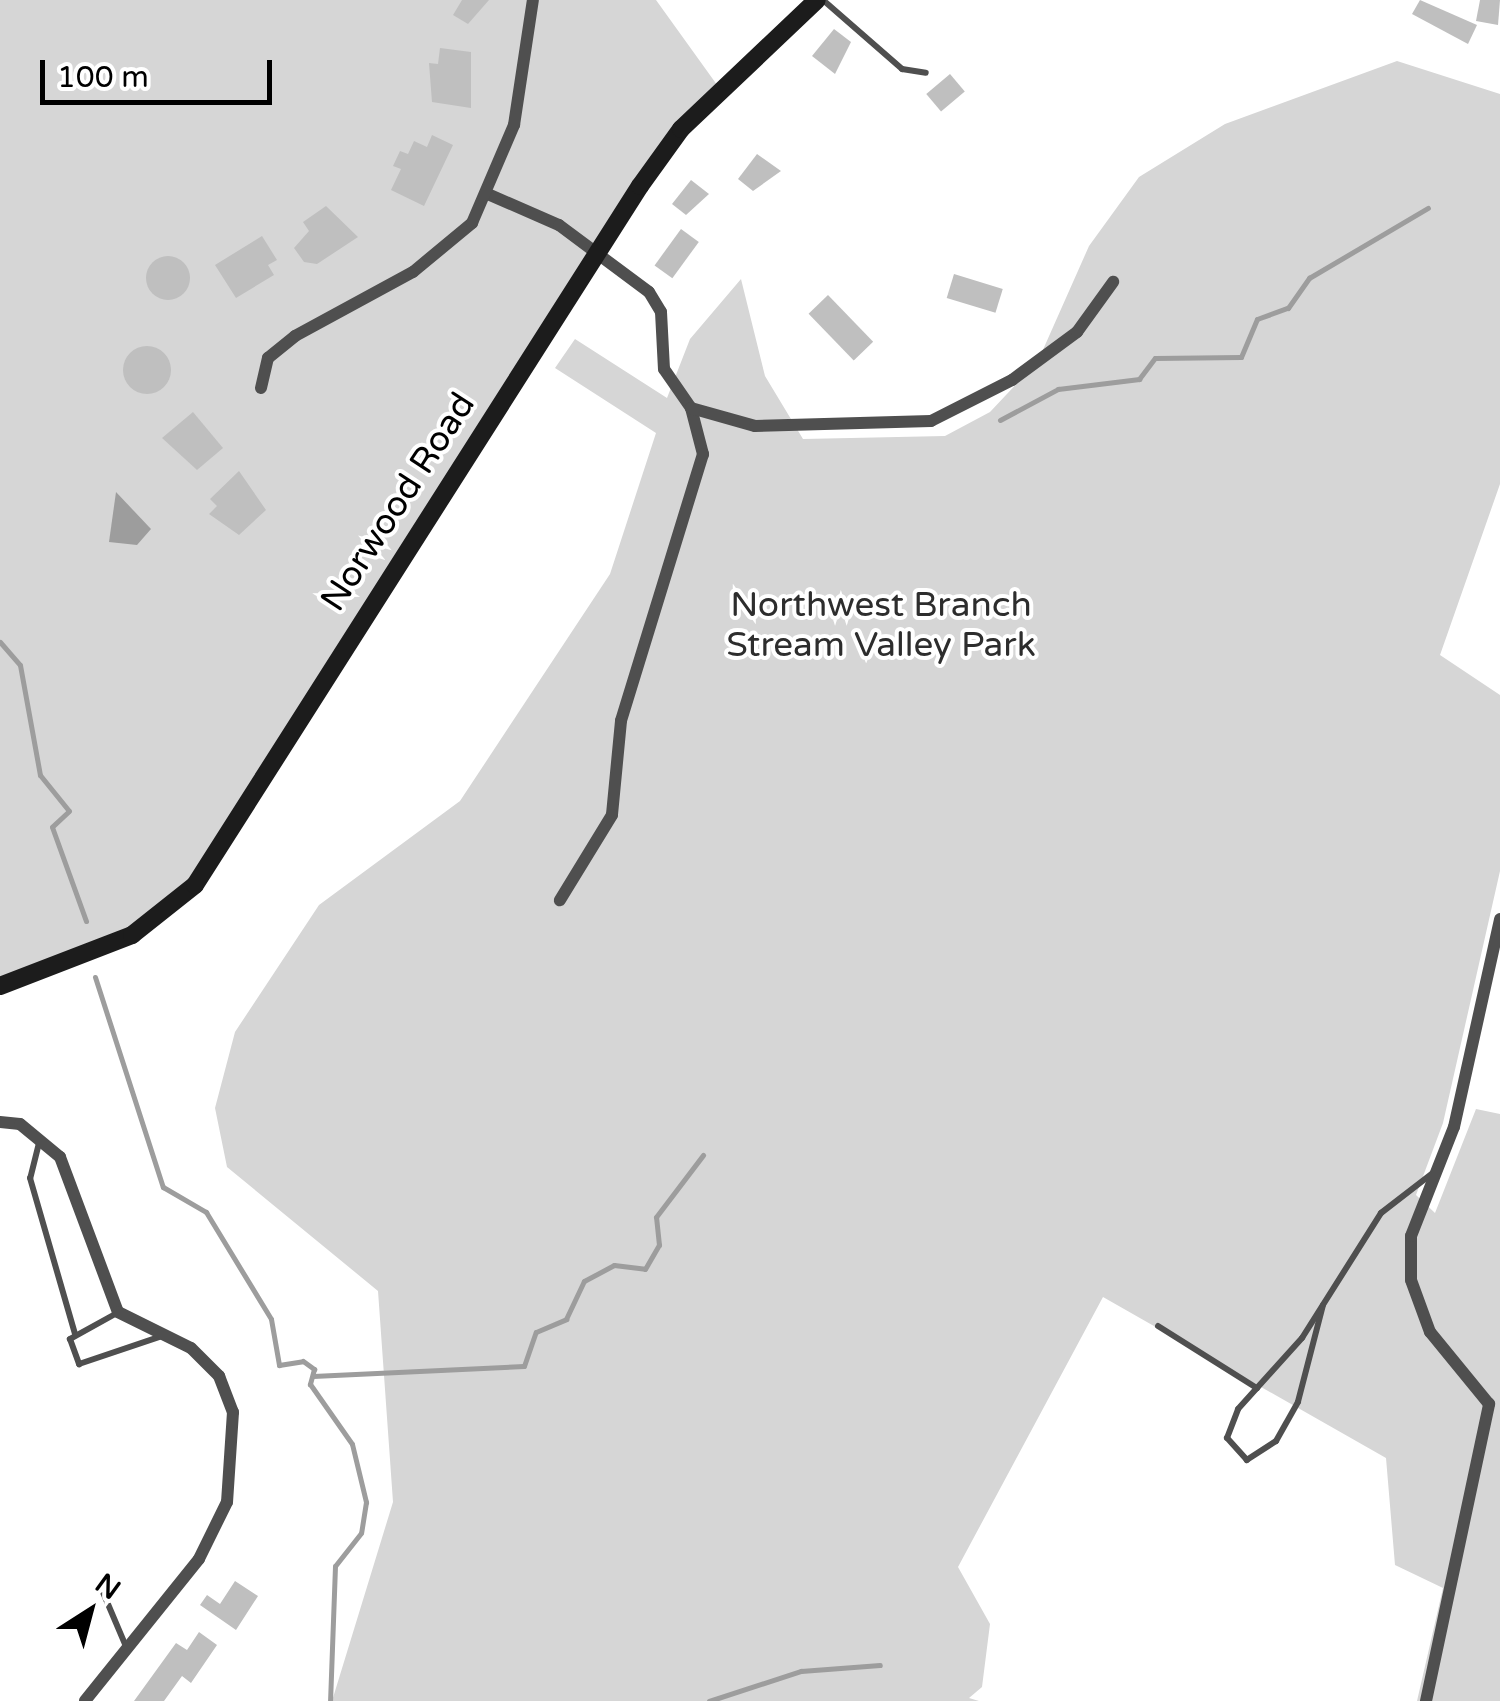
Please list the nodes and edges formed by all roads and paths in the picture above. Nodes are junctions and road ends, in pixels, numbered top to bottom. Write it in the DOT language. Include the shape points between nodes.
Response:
graph roads {
  1 [pos="533,0"];
  2 [pos="820,0"];
  3 [pos="926,73"];
  4 [pos="490,195"];
  5 [pos="598,252"];
  6 [pos="1113,282"];
  7 [pos="262,388"];
  8 [pos="691,408"];
  9 [pos="560,900"];
  10 [pos="1500,919"];
  11 [pos="0,986"];
  12 [pos="0,1122"];
  13 [pos="41,1137"];
  14 [pos="1434,1172"];
  15 [pos="1323,1305"];
  16 [pos="118,1312"];
  17 [pos="1158,1326"];
  18 [pos="75,1334"];
  19 [pos="164,1336"];
  20 [pos="1257,1388"];
  21 [pos="102,1590"];
  22 [pos="128,1651"];
  23 [pos="85,1701"];
  24 [pos="1426,1701"];
  1 -- 4 [label="street" via="514,124"];
  2 -- 3 [label="lane" via="902,69"];
  2 -- 5 [label="street, Norwood Road" via="681,130"];
  4 -- 5 [label="street"];
  4 -- 7 [label="street" via="454,242 414,272 268,358"];
  5 -- 8 [label="street" via="661,312 664,369"];
  5 -- 11 [label="street, Norwood Road" via="195,884 132,935"];
  6 -- 8 [label="street" via="1076,332 1012,380 931,421 744,426"];
  8 -- 9 [label="street" via="703,454 622,721 619,791"];
  10 -- 14 [label="street" via="1454,1127"];
  12 -- 13 [label="street"];
  13 -- 16 [label="street" via="60,1157"];
  13 -- 18 [label="lane" via="30,1178"];
  14 -- 15 [label="lane" via="1381,1214"];
  14 -- 24 [label="street" via="1411,1236 1411,1280 1430,1332 1489,1404"];
  15 -- 20 [label="lane"];
  15 -- 20 [label="lane" via="1298,1402 1261,1458 1247,1460 1227,1438 1228,1426"];
  16 -- 18 [label="lane"];
  16 -- 19 [label="street"];
  17 -- 20 [label="lane"];
  18 -- 19 [label="lane" via="70,1350 84,1366"];
  19 -- 22 [label="street" via="219,1376 237,1453 199,1558"];
  21 -- 22 [label="lane"];
  22 -- 23 [label="street"];
}
